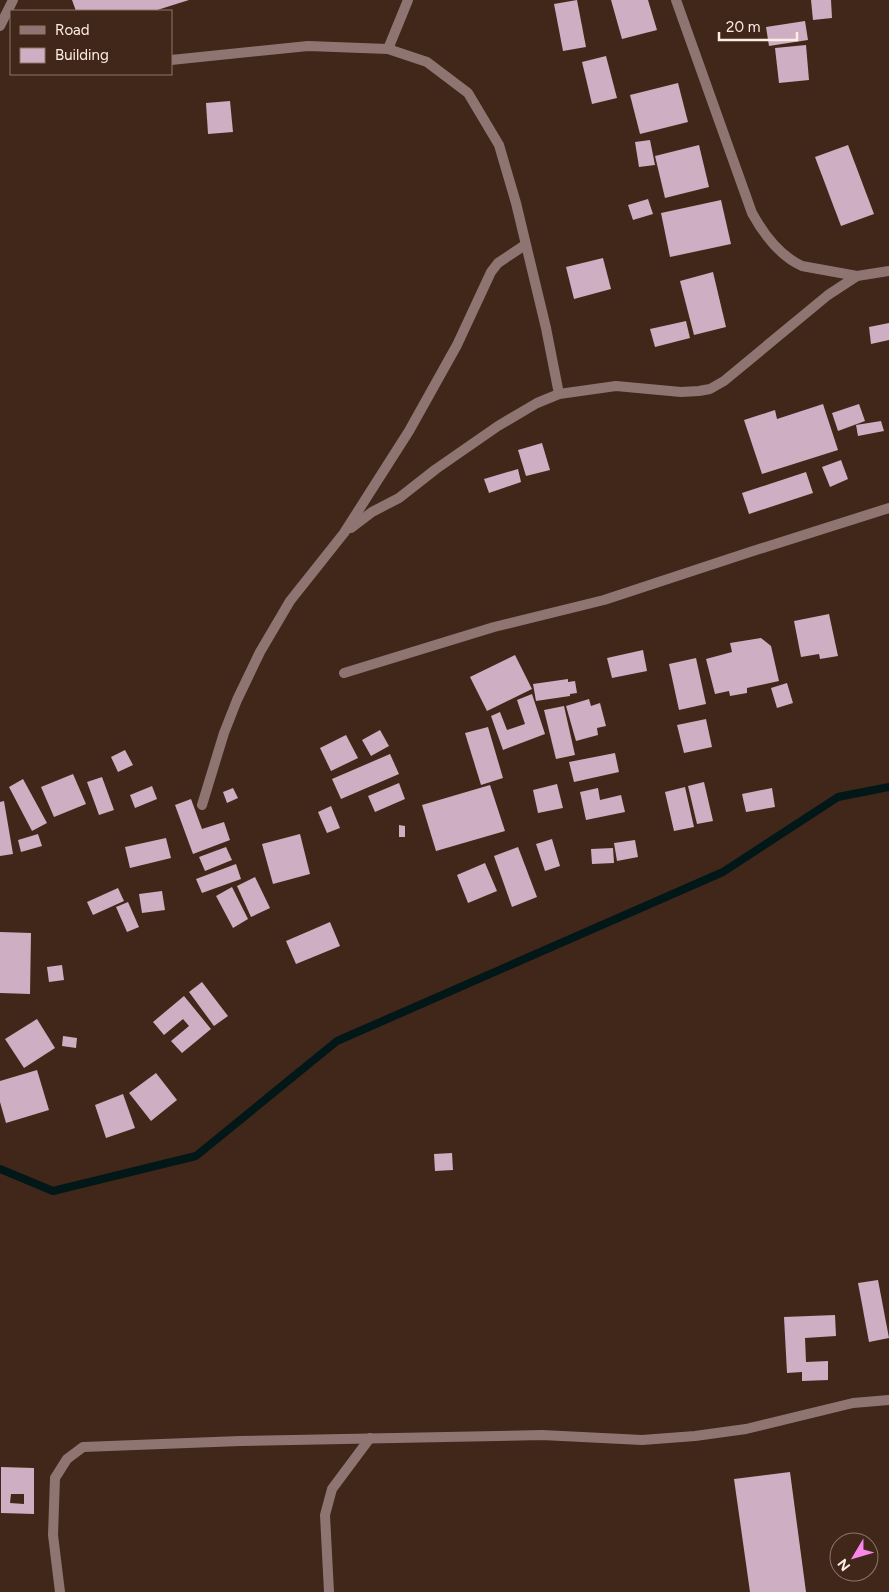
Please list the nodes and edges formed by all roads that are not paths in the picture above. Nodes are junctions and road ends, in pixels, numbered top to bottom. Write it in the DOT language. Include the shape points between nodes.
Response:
graph roads {
  1 [pos="13,0"];
  2 [pos="408,0"];
  3 [pos="676,0"];
  4 [pos="0,26"];
  5 [pos="388,49"];
  6 [pos="172,60"];
  7 [pos="525,245"];
  8 [pos="889,271"];
  9 [pos="857,276"];
  10 [pos="559,394"];
  11 [pos="889,508"];
  12 [pos="344,533"];
  13 [pos="344,673"];
  14 [pos="202,805"];
  15 [pos="889,1400"];
  16 [pos="370,1438"];
  17 [pos="60,1592"];
  18 [pos="329,1592"];
  1 -- 4 [label="street"];
  2 -- 5 [label="street"];
  3 -- 9 [label="street" via="759,227 795,263"];
  5 -- 6 [label="street" via="308,46"];
  5 -- 7 [label="street" via="427,62 468,93 499,145"];
  7 -- 10 [label="street"];
  7 -- 12 [label="street" via="490,272 457,345 409,431"];
  8 -- 9 [label="street"];
  9 -- 10 [label="street" via="828,295 710,389 681,392 616,386"];
  10 -- 12 [label="street" via="498,426 399,498 372,512"];
  11 -- 13 [label="street" via="604,600 494,627"];
  12 -- 14 [label="street" via="290,601 260,652 224,733"];
  15 -- 16 [label="street" via="853,1403 746,1429 650,1440 542,1435"];
  16 -- 17 [label="street" via="83,1447 67,1459 55,1478 53,1535"];
  16 -- 18 [label="street" via="332,1490 325,1516"];
}
